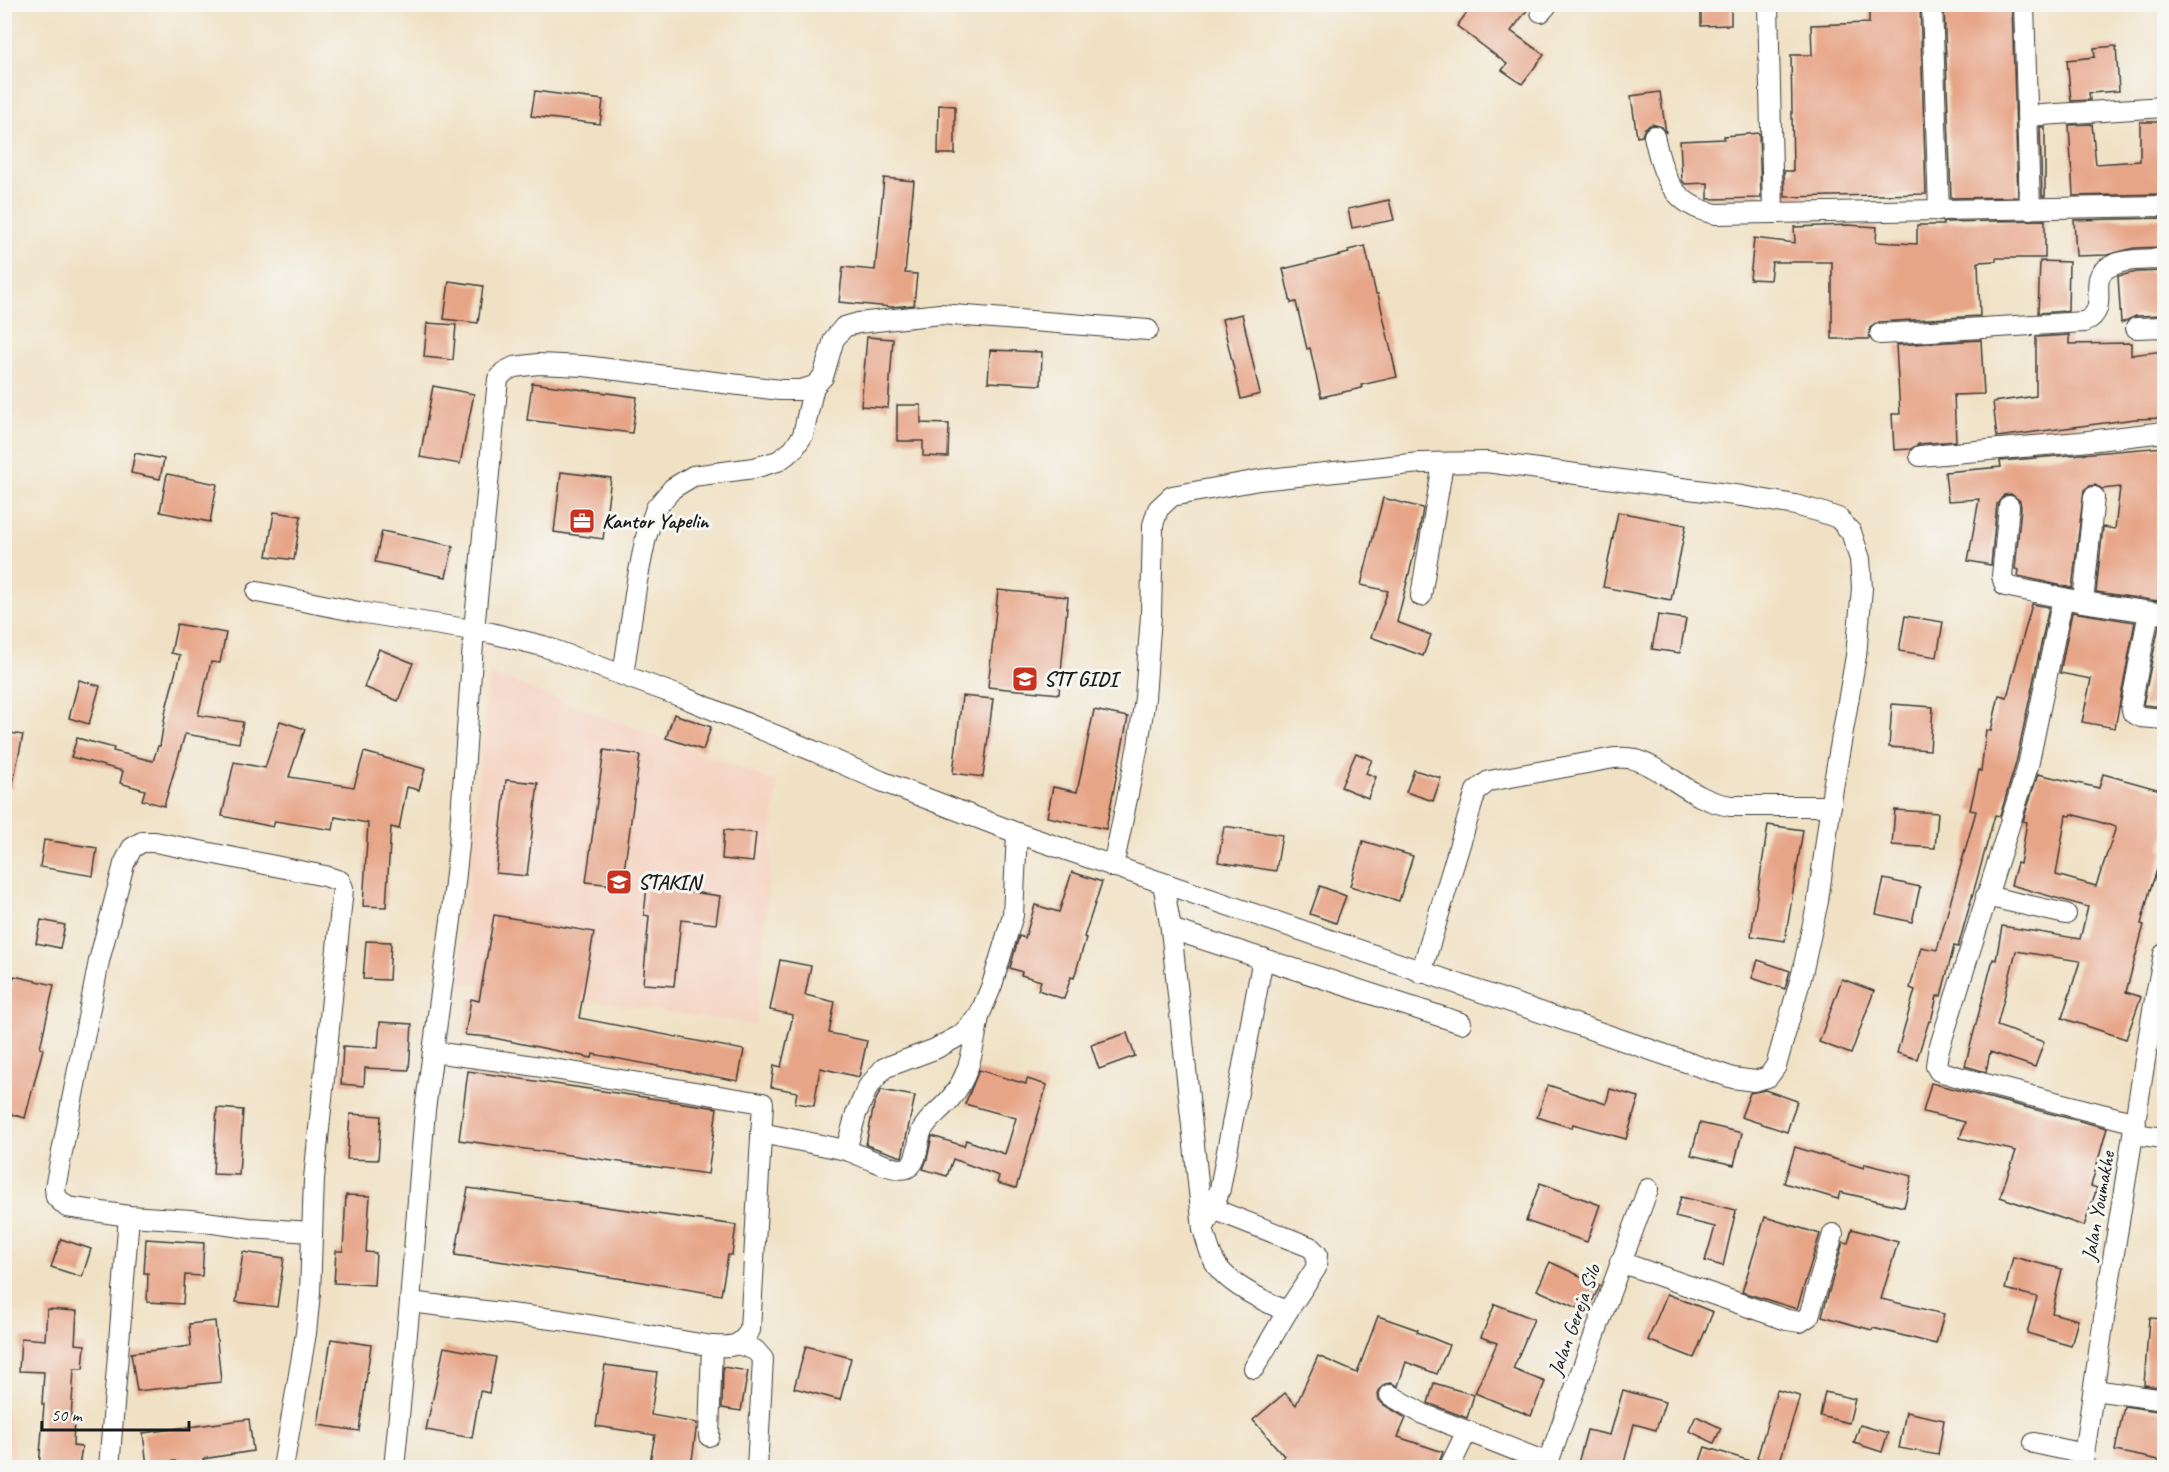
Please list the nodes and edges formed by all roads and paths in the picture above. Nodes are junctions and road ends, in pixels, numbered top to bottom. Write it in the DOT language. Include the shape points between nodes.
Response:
graph roads {
  1 [pos="1768,4"];
  2 [pos="1932,4"];
  3 [pos="2024,4"];
  4 [pos="2164,107"];
  5 [pos="2027,116"];
  6 [pos="1654,136"];
  7 [pos="2164,206"];
  8 [pos="2030,209"];
  9 [pos="1939,211"];
  10 [pos="1773,213"];
  11 [pos="2164,259"];
  12 [pos="2164,327"];
  13 [pos="2136,328"];
  14 [pos="1148,330"];
  15 [pos="1880,334"];
  16 [pos="814,386"];
  17 [pos="2164,432"];
  18 [pos="1920,456"];
  19 [pos="1443,463"];
  20 [pos="2094,497"];
  21 [pos="2009,506"];
  22 [pos="257,592"];
  23 [pos="1421,596"];
  24 [pos="2063,598"];
  25 [pos="2083,602"];
  26 [pos="2157,613"];
  27 [pos="474,630"];
  28 [pos="623,675"];
  29 [pos="2164,719"];
  30 [pos="1831,806"];
  31 [pos="1017,833"];
  32 [pos="1122,870"];
  33 [pos="1158,882"];
  34 [pos="1986,896"];
  35 [pos="2066,914"];
  36 [pos="1171,929"];
  37 [pos="2164,954"];
  38 [pos="1263,958"];
  39 [pos="1421,973"];
  40 [pos="979,1016"];
  41 [pos="1461,1023"];
  42 [pos="433,1052"];
  43 [pos="2135,1128"];
  44 [pos="761,1133"];
  45 [pos="2164,1138"];
  46 [pos="846,1150"];
  47 [pos="1648,1189"];
  48 [pos="1213,1209"];
  49 [pos="129,1216"];
  50 [pos="1203,1229"];
  51 [pos="312,1232"];
  52 [pos="1833,1234"];
  53 [pos="1620,1262"];
  54 [pos="410,1302"];
  55 [pos="1287,1312"];
  56 [pos="738,1344"];
  57 [pos="712,1346"];
  58 [pos="1254,1368"];
  59 [pos="2094,1390"];
  60 [pos="1390,1395"];
  61 [pos="2164,1400"];
  62 [pos="1467,1431"];
  63 [pos="709,1436"];
  64 [pos="2034,1443"];
  65 [pos="2083,1461"];
  66 [pos="1547,1465"];
  67 [pos="109,1467"];
  68 [pos="283,1467"];
  69 [pos="394,1467"];
  70 [pos="757,1467"];
  71 [pos="1449,1467"];
  1 -- 10 [label="street"];
  2 -- 9 [label="street"];
  3 -- 5 [label="street"];
  4 -- 5 [label="street"];
  5 -- 8 [label="street"];
  6 -- 10 [label="street" via="1666,179 1688,205 1716,214"];
  7 -- 8 [label="street"];
  8 -- 9 [label="street"];
  9 -- 10 [label="street"];
  11 -- 15 [label="street" via="2106,268 2098,284 2097,313 2084,322"];
  12 -- 13 [label="street"];
  14 -- 16 [label="street" via="940,314 858,323 844,327 834,339 823,377"];
  16 -- 27 [label="street" via="780,390 584,366 538,364 504,372 498,379 495,402"];
  16 -- 28 [label="street" via="803,435 793,450 778,461 754,468 693,476 673,488 656,508 636,581"];
  17 -- 18 [label="street"];
  19 -- 23 [label="street"];
  19 -- 30 [label="street" via="1498,464 1742,496 1796,505 1838,518 1851,532 1860,559 1862,588 1856,656"];
  19 -- 32 [label="street" via="1259,480 1172,496 1158,509 1153,525 1145,699"];
  20 -- 25 [label="street"];
  21 -- 24 [label="street" via="2003,583 2009,588"];
  22 -- 27 [label="street"];
  24 -- 25 [label="street"];
  24 -- 34 [label="street" via="2028,766"];
  25 -- 26 [label="street"];
  26 -- 29 [label="street" via="2131,706 2140,717"];
  27 -- 28 [label="street" via="543,646"];
  27 -- 42 [label="street" via="459,845"];
  28 -- 31 [label="street"];
  30 -- 39 [label="street" via="1717,805 1632,759 1614,758 1488,781 1476,791"];
  30 -- 39 [label="street" via="1818,901 1802,974 1776,1066 1768,1077 1754,1081 1733,1078"];
  31 -- 32 [label="street"];
  31 -- 40 [label="street" via="1013,915"];
  32 -- 33 [label="street"];
  33 -- 36 [label="street"];
  33 -- 39 [label="street"];
  34 -- 35 [label="street"];
  34 -- 43 [label="street" via="1936,1066 1962,1078"];
  36 -- 38 [label="street"];
  36 -- 50 [label="street"];
  37 -- 43 [label="street, Jalan Youmakhe"];
  38 -- 41 [label="street"];
  38 -- 48 [label="street"];
  40 -- 46 [label="street" via="962,1035 884,1068 868,1087"];
  40 -- 46 [label="street" via="966,1076 950,1100 923,1127 914,1161 907,1168 896,1169"];
  42 -- 44 [label="street" via="763,1103"];
  42 -- 54 [label="street"];
  43 -- 45 [label="street"];
  43 -- 59 [label="street, Jalan Youmakhe"];
  44 -- 46 [label="street"];
  44 -- 56 [label="street" via="750,1330"];
  47 -- 53 [label="street, Jalan Gereja Silo"];
  48 -- 50 [label="street"];
  48 -- 55 [label="street" via="1310,1247 1317,1254 1316,1268"];
  49 -- 51 [label="street"];
  49 -- 51 [label="street" via="66,1207 56,1197 55,1188 99,961 124,864 132,848 142,842 155,842 325,876 340,881 343,888 318,1130"];
  49 -- 67 [label="street"];
  50 -- 55 [label="street" via="1222,1272"];
  51 -- 68 [label="street" via="306,1333"];
  52 -- 53 [label="street" via="1809,1316 1800,1322"];
  53 -- 66 [label="street, Jalan Gereja Silo"];
  54 -- 57 [label="street" via="560,1320"];
  54 -- 69 [label="street"];
  55 -- 58 [label="street"];
  56 -- 57 [label="street"];
  56 -- 70 [label="street" via="755,1350 763,1359"];
  57 -- 63 [label="street"];
  59 -- 61 [label="street"];
  59 -- 65 [label="street, Jalan Youmakhe"];
  60 -- 62 [label="street" via="1423,1414"];
  62 -- 66 [label="street"];
  62 -- 71 [label="street"];
  64 -- 65 [label="street"];
}
